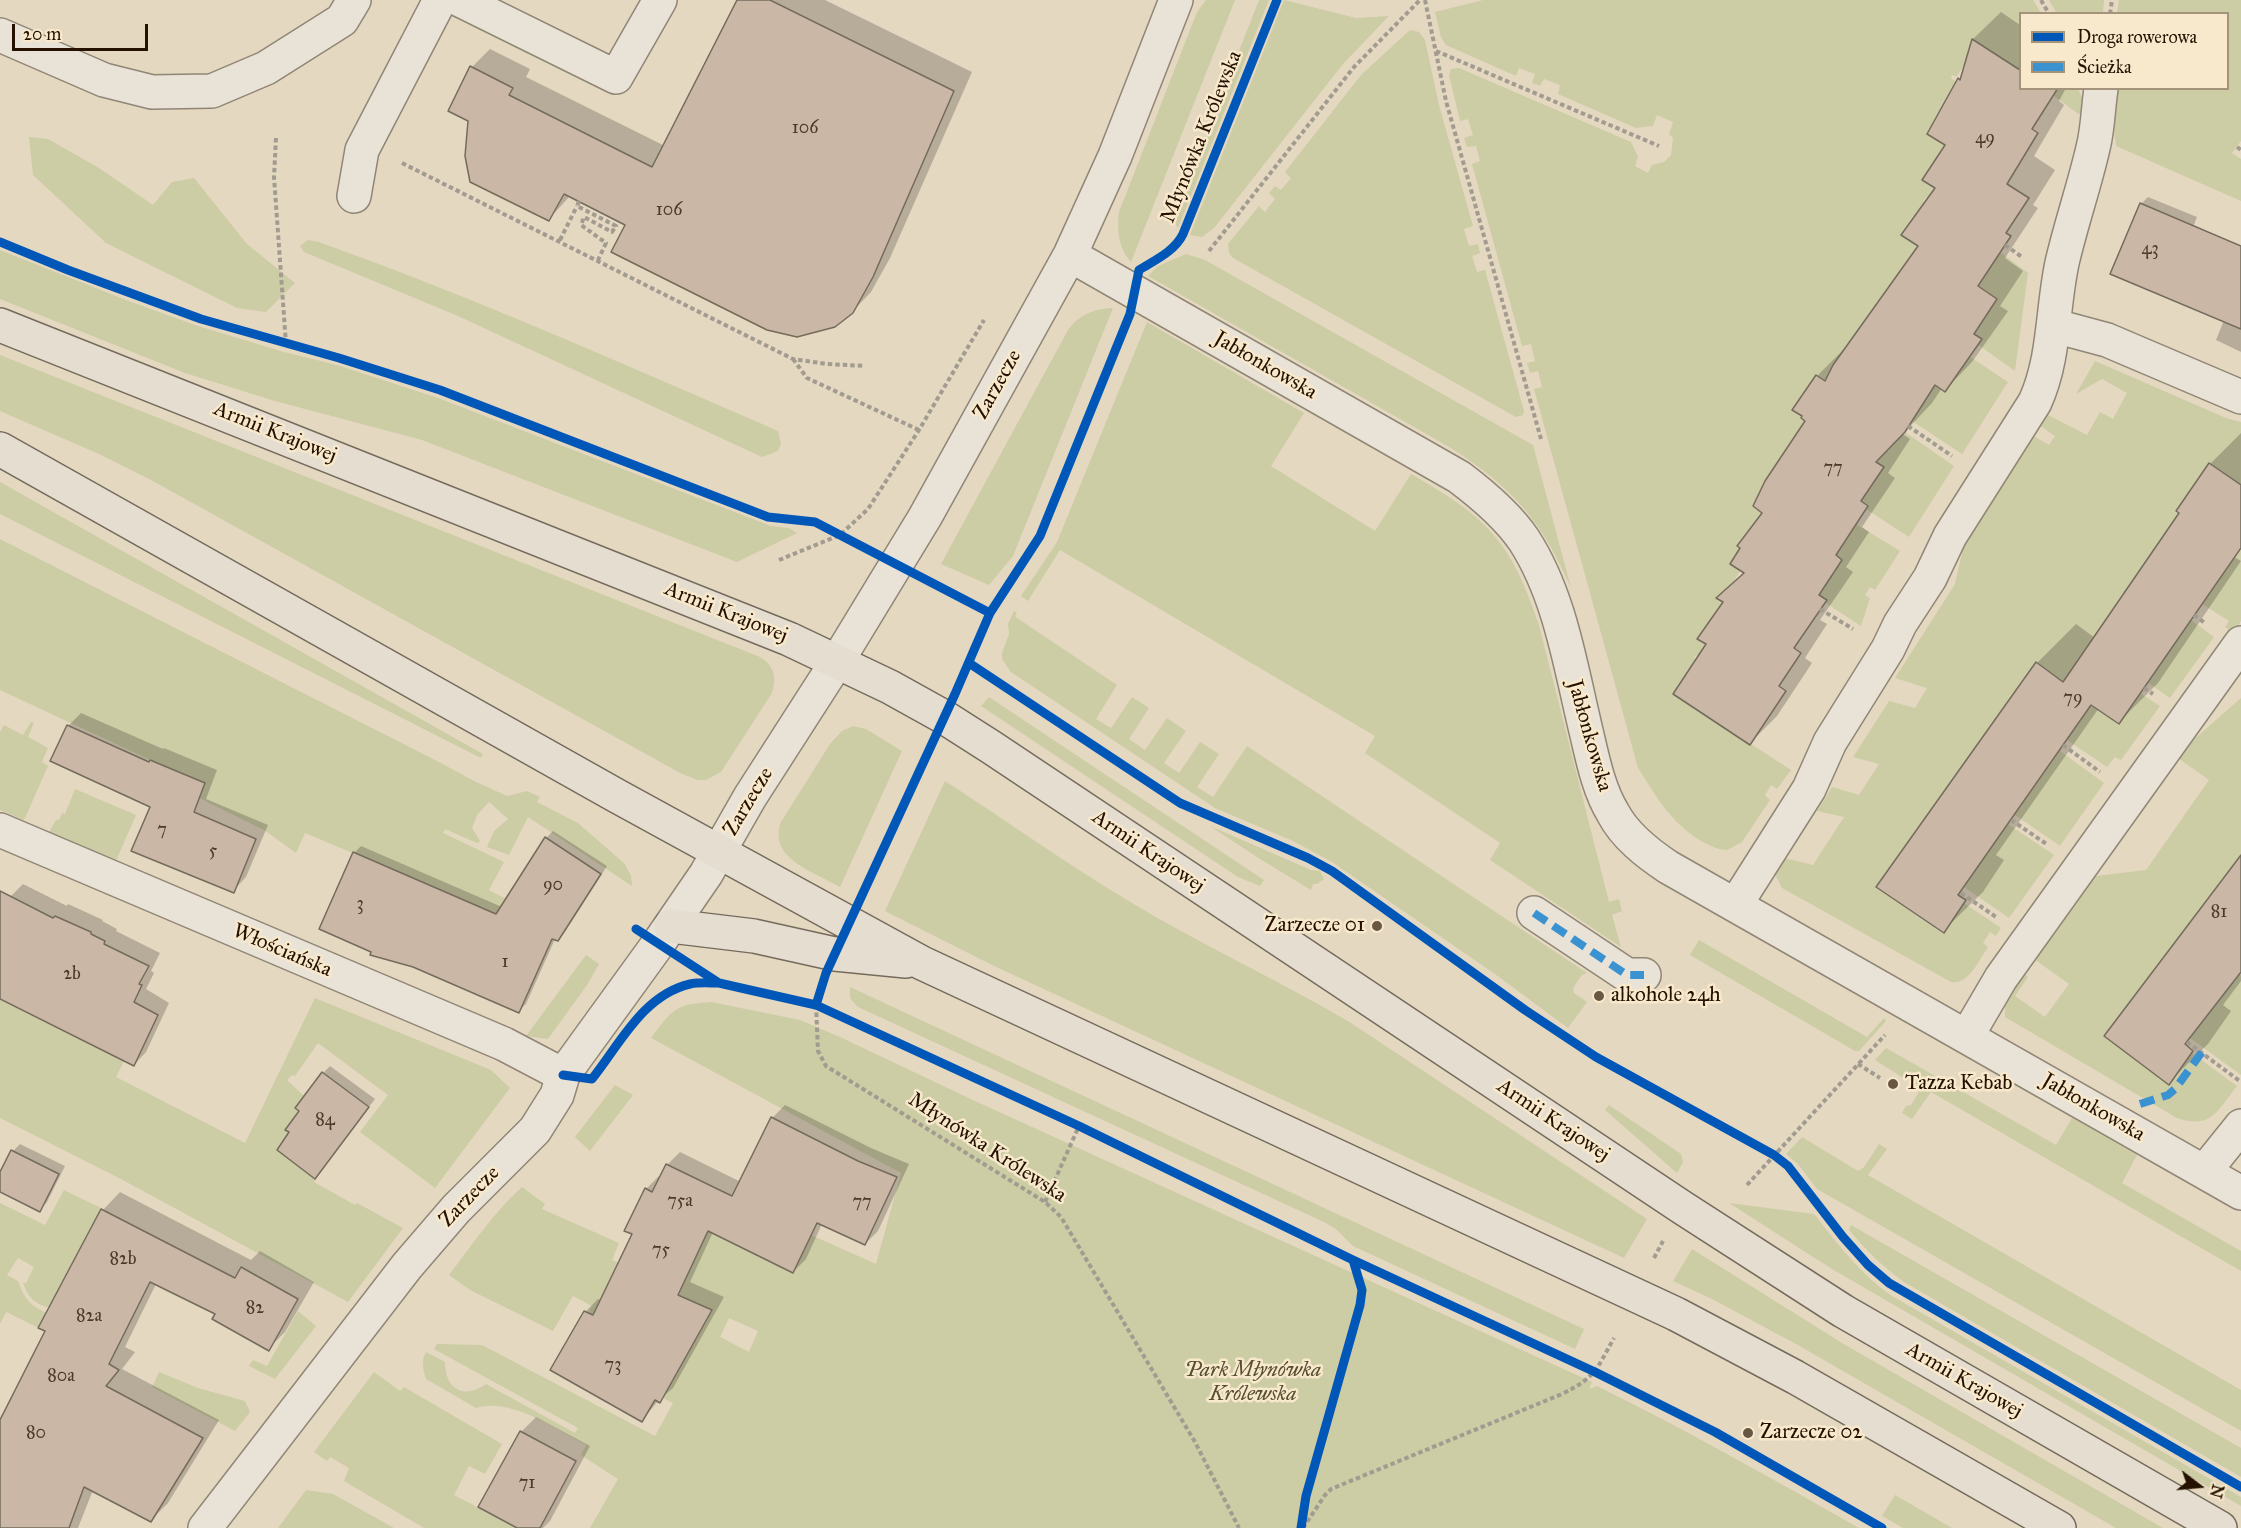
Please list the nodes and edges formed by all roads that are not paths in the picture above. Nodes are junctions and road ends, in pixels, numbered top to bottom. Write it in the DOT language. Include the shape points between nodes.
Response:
graph roads {
  1 [pos="354,0"];
  2 [pos="440,0"];
  3 [pos="460,0"];
  4 [pos="660,0"];
  5 [pos="1176,0"];
  6 [pos="0,35"];
  7 [pos="2101,90"];
  8 [pos="354,196"];
  9 [pos="1070,255"];
  10 [pos="0,326"];
  11 [pos="2055,326"];
  12 [pos="2241,397"];
  13 [pos="0,449"];
  14 [pos="2241,643"];
  15 [pos="838,660"];
  16 [pos="0,830"];
  17 [pos="719,852"];
  18 [pos="1736,904"];
  19 [pos="1534,913"];
  20 [pos="671,926"];
  21 [pos="922,963"];
  22 [pos="1644,975"];
  23 [pos="1967,1036"];
  24 [pos="563,1075"];
  25 [pos="2241,1126"];
  26 [pos="2204,1172"];
  27 [pos="2241,1193"];
  28 [pos="205,1528"];
  29 [pos="2059,1528"];
  30 [pos="2220,1528"];
  1 -- 6 [label="street" via="342,20 266,68 212,91 152,92 104,80"];
  2 -- 8 [label="street" via="362,150"];
  3 -- 4 [label="street" via="616,77"];
  5 -- 9 [label="street, Zarzecze" via="1115,156"];
  7 -- 11 [label="street" via="2094,145 2062,265"];
  9 -- 15 [label="street, Zarzecze" via="925,517"];
  9 -- 18 [label="street, Jabłonkowska" via="1459,477 1506,517 1535,560 1557,613 1595,766 1613,814 1647,852"];
  10 -- 15 [label="main road, Armii Krajowej" via="646,580"];
  11 -- 12 [label="street" via="2107,340"];
  11 -- 18 [label="street" via="2047,373 2035,402 1950,536 1930,578 1830,742 1809,789"];
  13 -- 17 [label="main road"];
  14 -- 23 [label="street" via="2001,978"];
  15 -- 17 [label="street, Zarzecze"];
  15 -- 30 [label="main road, Armii Krajowej" via="991,747 1843,1311"];
  16 -- 24 [label="street, Włościańska" via="504,1044"];
  17 -- 20 [label="street, Zarzecze"];
  17 -- 21 [label="main road"];
  18 -- 23 [label="street, Jabłonkowska"];
  19 -- 22 [label="street" via="1627,975"];
  20 -- 21 [label="main road" via="754,936 835,954"];
  20 -- 24 [label="street, Zarzecze"];
  21 -- 29 [label="main road" via="1676,1314 1795,1377"];
  23 -- 26 [label="street, Jabłonkowska"];
  24 -- 28 [label="street, Zarzecze" via="557,1095 535,1130 456,1209 407,1266"];
  25 -- 26 [label="street"];
  26 -- 27 [label="street, Jabłonkowska"];
}
